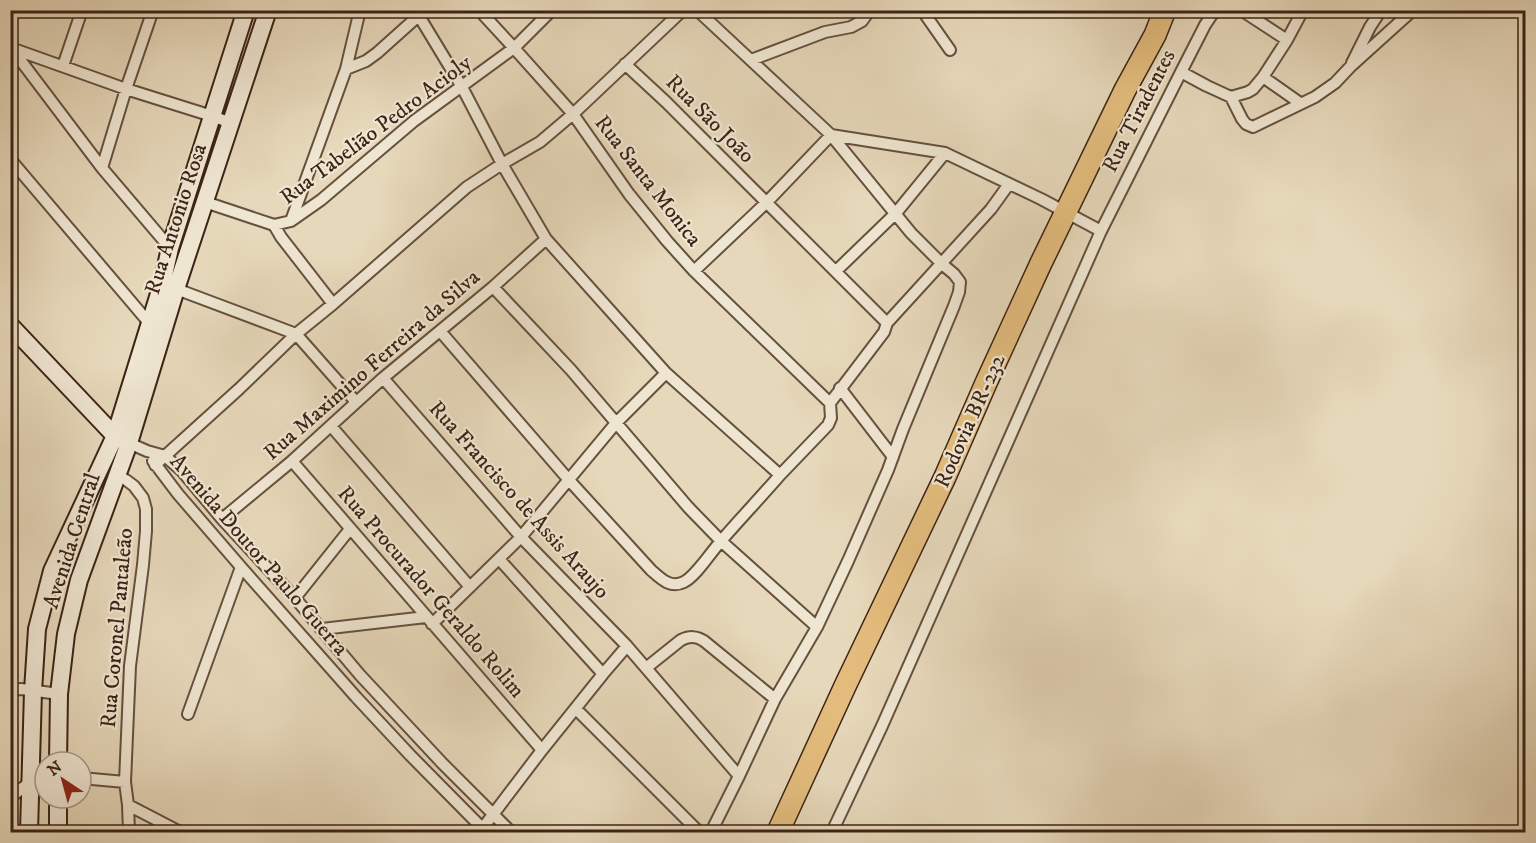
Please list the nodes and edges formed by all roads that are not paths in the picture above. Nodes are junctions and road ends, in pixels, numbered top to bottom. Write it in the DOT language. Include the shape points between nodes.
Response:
graph roads {
  1 [pos="81,10"];
  2 [pos="153,10"];
  3 [pos="246,10"];
  4 [pos="268,10"];
  5 [pos="479,10"];
  6 [pos="552,10"];
  7 [pos="683,10"];
  8 [pos="697,10"];
  9 [pos="870,10"];
  10 [pos="922,10"];
  11 [pos="1165,10"];
  12 [pos="1215,10"];
  13 [pos="1241,10"];
  14 [pos="1303,10"];
  15 [pos="1381,10"];
  16 [pos="1413,10"];
  17 [pos="358,11"];
  18 [pos="422,13"];
  19 [pos="1287,40"];
  20 [pos="11,47"];
  21 [pos="514,48"];
  22 [pos="950,50"];
  23 [pos="752,60"];
  24 [pos="625,64"];
  25 [pos="63,66"];
  26 [pos="1351,66"];
  27 [pos="346,69"];
  28 [pos="1181,72"];
  29 [pos="1263,77"];
  30 [pos="462,87"];
  31 [pos="126,89"];
  32 [pos="1231,97"];
  33 [pos="1300,103"];
  34 [pos="573,114"];
  35 [pos="212,116"];
  36 [pos="231,123"];
  37 [pos="831,135"];
  38 [pos="945,153"];
  39 [pos="10,159"];
  40 [pos="502,164"];
  41 [pos="102,168"];
  42 [pos="1010,184"];
  43 [pos="767,201"];
  44 [pos="205,202"];
  45 [pos="1065,212"];
  46 [pos="896,213"];
  47 [pos="291,221"];
  48 [pos="274,225"];
  49 [pos="1101,231"];
  50 [pos="546,239"];
  51 [pos="170,248"];
  52 [pos="942,264"];
  53 [pos="694,271"];
  54 [pos="836,271"];
  55 [pos="169,286"];
  56 [pos="493,287"];
  57 [pos="333,304"];
  58 [pos="887,323"];
  59 [pos="150,324"];
  60 [pos="10,325"];
  61 [pos="440,331"];
  62 [pos="296,334"];
  63 [pos="666,373"];
  64 [pos="383,378"];
  65 [pos="840,388"];
  66 [pos="356,402"];
  67 [pos="830,403"];
  68 [pos="616,423"];
  69 [pos="331,426"];
  70 [pos="122,440"];
  71 [pos="147,451"];
  72 [pos="165,456"];
  73 [pos="892,457"];
  74 [pos="292,461"];
  75 [pos="155,465"];
  76 [pos="117,475"];
  77 [pos="780,475"];
  78 [pos="568,479"];
  79 [pos="222,519"];
  80 [pos="350,529"];
  81 [pos="521,537"];
  82 [pos="721,542"];
  83 [pos="499,559"];
  84 [pos="240,567"];
  85 [pos="52,572"];
  86 [pos="79,580"];
  87 [pos="470,587"];
  88 [pos="296,598"];
  89 [pos="429,621"];
  90 [pos="817,627"];
  91 [pos="321,629"];
  92 [pos="627,646"];
  93 [pos="646,668"];
  94 [pos="603,674"];
  95 [pos="10,690"];
  96 [pos="33,691"];
  97 [pos="59,694"];
  98 [pos="775,699"];
  99 [pos="576,709"];
  100 [pos="188,714"];
  101 [pos="400,717"];
  102 [pos="386,730"];
  103 [pos="58,750"];
  104 [pos="542,750"];
  105 [pos="739,776"];
  106 [pos="93,779"];
  107 [pos="30,782"];
  108 [pos="125,782"];
  109 [pos="10,798"];
  110 [pos="128,805"];
  111 [pos="58,810"];
  112 [pos="495,814"];
  113 [pos="484,831"];
  114 [pos="29,832"];
  115 [pos="58,832"];
  116 [pos="129,832"];
  117 [pos="180,832"];
  118 [pos="511,832"];
  119 [pos="699,832"];
  120 [pos="711,832"];
  121 [pos="778,832"];
  122 [pos="832,832"];
  1 -- 25 [label="street"];
  2 -- 31 [label="street"];
  3 -- 35 [label="main road, Rua Antonio Rosa"];
  4 -- 36 [label="main road, Rua Antonio Rosa"];
  5 -- 21 [label="street, Rua Santa Monica"];
  6 -- 21 [label="street, Rua Tabelião Pedro Acioly"];
  7 -- 24 [label="street"];
  8 -- 23 [label="street"];
  9 -- 23 [label="street" via="851,27 825,32"];
  10 -- 22 [label="street"];
  11 -- 45 [label="highway, Rodovia BR-232"];
  12 -- 28 [label="street, Rua Tiradentes"];
  13 -- 19 [label="street"];
  14 -- 19 [label="street"];
  15 -- 26 [label="street"];
  16 -- 26 [label="street"];
  17 -- 27 [label="street"];
  18 -- 27 [label="street" via="377,53"];
  18 -- 30 [label="street"];
  19 -- 29 [label="street"];
  20 -- 25 [label="street"];
  20 -- 41 [label="street"];
  21 -- 30 [label="street, Rua Tabelião Pedro Acioly"];
  21 -- 34 [label="street, Rua Santa Monica"];
  23 -- 37 [label="street"];
  24 -- 34 [label="street"];
  24 -- 43 [label="street, Rua São João"];
  25 -- 31 [label="street"];
  26 -- 33 [label="street" via="1335,83"];
  27 -- 47 [label="street"];
  28 -- 32 [label="street"];
  28 -- 49 [label="street, Rua Tiradentes"];
  29 -- 32 [label="street" via="1248,92"];
  29 -- 33 [label="street"];
  30 -- 40 [label="street"];
  30 -- 47 [label="street, Rua Tabelião Pedro Acioly"];
  31 -- 35 [label="street"];
  31 -- 41 [label="street"];
  32 -- 33 [label="street" via="1242,119 1253,127"];
  34 -- 40 [label="street" via="540,142"];
  34 -- 53 [label="street, Rua Santa Monica" via="629,194"];
  35 -- 36 [label="street"];
  35 -- 51 [label="main road, Rua Antonio Rosa"];
  36 -- 44 [label="main road, Rua Antonio Rosa"];
  37 -- 38 [label="street"];
  37 -- 43 [label="street"];
  37 -- 46 [label="street"];
  38 -- 42 [label="street"];
  38 -- 46 [label="street"];
  39 -- 59 [label="street"];
  40 -- 50 [label="street"];
  40 -- 57 [label="street" via="467,187"];
  41 -- 51 [label="street"];
  42 -- 45 [label="street"];
  42 -- 52 [label="street"];
  43 -- 53 [label="street"];
  43 -- 54 [label="street, Rua São João"];
  44 -- 48 [label="street, Rua Tabelião Pedro Acioly"];
  44 -- 55 [label="main road, Rua Antonio Rosa"];
  45 -- 49 [label="street"];
  45 -- 121 [label="highway, Rodovia BR-232"];
  46 -- 52 [label="street"];
  46 -- 54 [label="street"];
  47 -- 48 [label="street, Rua Tabelião Pedro Acioly"];
  48 -- 57 [label="street"];
  49 -- 122 [label="street, Rua Tiradentes"];
  50 -- 56 [label="street, Rua Maximino Ferreira da Silva"];
  50 -- 63 [label="street"];
  51 -- 55 [label="main road, Rua Antonio Rosa"];
  52 -- 58 [label="street"];
  52 -- 73 [label="street" via="960,282 959,292"];
  53 -- 67 [label="street, Rua Santa Monica"];
  54 -- 58 [label="street, Rua São João"];
  55 -- 59 [label="main road, Rua Antonio Rosa"];
  55 -- 62 [label="street"];
  55 -- 70 [label="main road, Rua Antonio Rosa"];
  56 -- 61 [label="street, Rua Maximino Ferreira da Silva"];
  56 -- 68 [label="street"];
  57 -- 62 [label="street"];
  58 -- 65 [label="street"];
  59 -- 70 [label="main road, Rua Antonio Rosa"];
  60 -- 70 [label="main road"];
  61 -- 64 [label="street, Rua Maximino Ferreira da Silva"];
  61 -- 78 [label="street"];
  62 -- 66 [label="street"];
  62 -- 72 [label="street"];
  63 -- 68 [label="street"];
  63 -- 77 [label="street"];
  64 -- 66 [label="street, Rua Maximino Ferreira da Silva"];
  64 -- 81 [label="street, Rua Francisco de Assis Araujo"];
  65 -- 67 [label="street"];
  65 -- 73 [label="street"];
  66 -- 69 [label="street, Rua Maximino Ferreira da Silva"];
  67 -- 77 [label="street" via="828,425"];
  68 -- 78 [label="street"];
  68 -- 82 [label="street"];
  69 -- 74 [label="street, Rua Maximino Ferreira da Silva"];
  69 -- 87 [label="street"];
  70 -- 71 [label="street"];
  70 -- 76 [label="main road, Avenida Central"];
  70 -- 85 [label="main road, Avenida Central"];
  71 -- 72 [label="street, Avenida Doutor Paulo Guerra"];
  71 -- 75 [label="street, Avenida Doutor Paulo Guerra"];
  72 -- 75 [label="street"];
  72 -- 79 [label="street, Avenida Doutor Paulo Guerra"];
  73 -- 90 [label="street"];
  74 -- 79 [label="street, Rua Maximino Ferreira da Silva"];
  74 -- 80 [label="street, Rua Procurador Geraldo Rolim"];
  75 -- 84 [label="street, Avenida Doutor Paulo Guerra"];
  76 -- 86 [label="main road, Avenida Central"];
  76 -- 108 [label="street, Rua Coronel Pantaleão" via="134,486 146,509 130,666"];
  77 -- 82 [label="street"];
  78 -- 81 [label="street"];
  78 -- 82 [label="street" via="665,582 684,582"];
  79 -- 88 [label="street, Avenida Doutor Paulo Guerra"];
  80 -- 88 [label="street"];
  80 -- 89 [label="street, Rua Procurador Geraldo Rolim"];
  81 -- 83 [label="street"];
  81 -- 92 [label="street, Rua Francisco de Assis Araujo"];
  82 -- 90 [label="street"];
  83 -- 87 [label="street"];
  83 -- 94 [label="street"];
  84 -- 100 [label="street"];
  84 -- 102 [label="street, Avenida Doutor Paulo Guerra"];
  85 -- 86 [label="main road"];
  85 -- 96 [label="main road, Avenida Central" via="37,629"];
  86 -- 97 [label="main road, Avenida Central" via="66,634"];
  87 -- 89 [label="street"];
  88 -- 91 [label="street, Avenida Doutor Paulo Guerra"];
  89 -- 91 [label="street"];
  89 -- 104 [label="street, Rua Procurador Geraldo Rolim"];
  90 -- 98 [label="street"];
  91 -- 101 [label="street, Avenida Doutor Paulo Guerra"];
  92 -- 93 [label="street, Rua Francisco de Assis Araujo"];
  92 -- 94 [label="street"];
  93 -- 98 [label="street" via="681,640 696,637"];
  93 -- 105 [label="street, Rua Francisco de Assis Araujo"];
  94 -- 99 [label="street"];
  95 -- 96 [label="street"];
  96 -- 97 [label="street"];
  96 -- 107 [label="main road, Avenida Central"];
  97 -- 103 [label="main road, Avenida Central"];
  98 -- 105 [label="street"];
  99 -- 104 [label="street"];
  99 -- 119 [label="street"];
  101 -- 102 [label="street"];
  101 -- 112 [label="street, Avenida Doutor Paulo Guerra"];
  102 -- 113 [label="street, Avenida Doutor Paulo Guerra"];
  104 -- 112 [label="street"];
  105 -- 120 [label="street"];
  106 -- 108 [label="street"];
  107 -- 109 [label="street"];
  107 -- 114 [label="main road, Avenida Central"];
  108 -- 110 [label="street, Rua Coronel Pantaleão"];
  110 -- 116 [label="street, Rua Coronel Pantaleão"];
  110 -- 117 [label="street"];
  111 -- 115 [label="main road"];
  112 -- 113 [label="street"];
  112 -- 118 [label="street, Avenida Doutor Paulo Guerra"];
}
